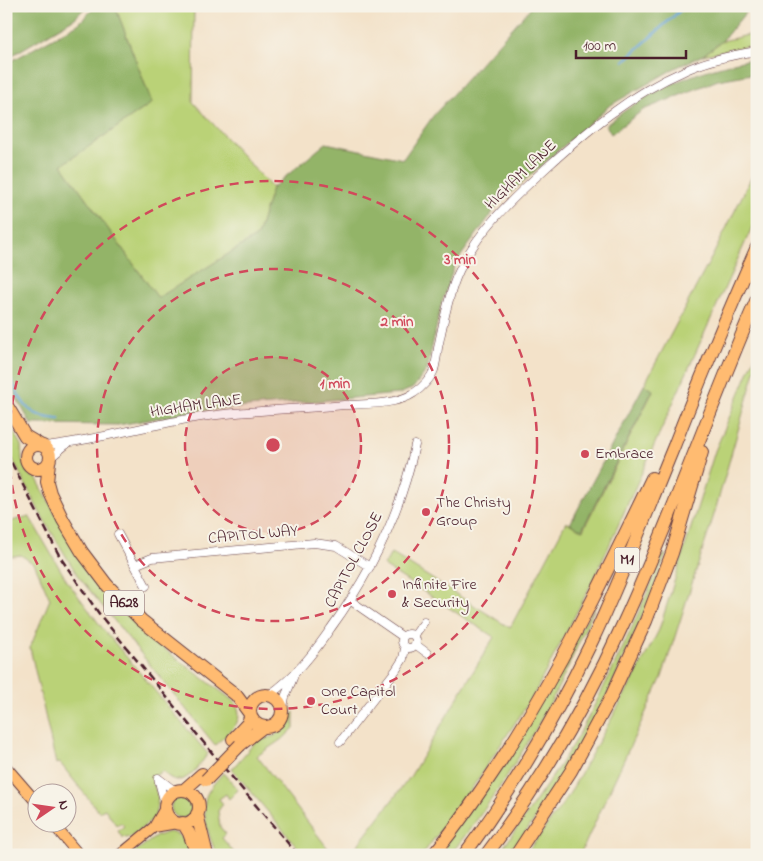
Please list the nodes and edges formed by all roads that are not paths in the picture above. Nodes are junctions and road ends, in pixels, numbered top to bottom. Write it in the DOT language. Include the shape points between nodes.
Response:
graph roads {
  1 [pos="757,51"];
  2 [pos="757,247"];
  3 [pos="757,299"];
  4 [pos="708,360"];
  5 [pos="728,364"];
  6 [pos="9,408"];
  7 [pos="25,436"];
  8 [pos="67,444"];
  9 [pos="415,445"];
  10 [pos="42,446"];
  11 [pos="49,460"];
  12 [pos="29,462"];
  13 [pos="47,482"];
  14 [pos="118,534"];
  15 [pos="135,565"];
  16 [pos="370,567"];
  17 [pos="146,586"];
  18 [pos="351,601"];
  19 [pos="424,622"];
  20 [pos="403,637"];
  21 [pos="414,640"];
  22 [pos="405,648"];
  23 [pos="427,653"];
  24 [pos="293,677"];
  25 [pos="236,695"];
  26 [pos="262,696"];
  27 [pos="282,713"];
  28 [pos="250,715"];
  29 [pos="263,727"];
  30 [pos="237,742"];
  31 [pos="340,742"];
  32 [pos="6,768"];
  33 [pos="204,777"];
  34 [pos="181,790"];
  35 [pos="28,793"];
  36 [pos="165,806"];
  37 [pos="198,809"];
  38 [pos="180,823"];
  39 [pos="154,828"];
  40 [pos="61,834"];
  41 [pos="79,855"];
  42 [pos="120,855"];
  43 [pos="197,855"];
  44 [pos="207,855"];
  45 [pos="433,855"];
  46 [pos="464,855"];
  47 [pos="486,855"];
  48 [pos="516,855"];
  1 -- 8 [label="street, HIGHAM LANE" via="726,56 685,70 647,89 610,113 504,207 480,236 463,264 447,305 433,371 414,393 403,399 376,403 190,419"];
  2 -- 4 [label="highway, M1"];
  3 -- 5 [label="highway, M1"];
  4 -- 45 [label="highway, M1" via="598,593 559,664 516,738"];
  4 -- 46 [label="highway, M1" via="592,641 543,736"];
  5 -- 47 [label="highway, M1" via="666,523 591,690 554,756"];
  5 -- 48 [label="highway, M1" via="672,553 646,621 611,697 571,771"];
  6 -- 7 [label="highway"];
  7 -- 10 [label="highway"];
  7 -- 12 [label="highway"];
  8 -- 10 [label="street, HIGHAM LANE"];
  8 -- 11 [label="street, HIGHAM LANE"];
  9 -- 16 [label="street, CAPITOL CLOSE" via="397,507"];
  10 -- 11 [label="highway" via="48,451"];
  10 -- 12 [label="highway" via="30,448"];
  11 -- 12 [label="highway" via="40,469"];
  11 -- 13 [label="highway, A628"];
  12 -- 13 [label="highway, A628"];
  13 -- 25 [label="highway, A628" via="63,520 107,585 141,620"];
  14 -- 15 [label="street"];
  15 -- 16 [label="street, CAPITOL WAY" via="152,558 314,543 336,546"];
  15 -- 17 [label="street"];
  16 -- 18 [label="street, CAPITOL CLOSE"];
  18 -- 20 [label="street"];
  18 -- 24 [label="street, CAPITOL CLOSE"];
  19 -- 21 [label="street"];
  20 -- 21 [label="street" via="409,634"];
  20 -- 22 [label="street"];
  21 -- 22 [label="street" via="411,648"];
  21 -- 23 [label="street"];
  22 -- 31 [label="street" via="396,670"];
  24 -- 26 [label="street, CAPITOL CLOSE"];
  24 -- 27 [label="street, CAPITOL CLOSE"];
  25 -- 26 [label="highway, A628"];
  25 -- 28 [label="highway, A628"];
  26 -- 27 [label="highway" via="279,701"];
  26 -- 28 [label="highway" via="250,706"];
  27 -- 29 [label="highway" via="274,725"];
  28 -- 29 [label="highway"];
  28 -- 30 [label="highway"];
  29 -- 30 [label="highway"];
  30 -- 33 [label="highway"];
  32 -- 35 [label="main road"];
  33 -- 34 [label="highway"];
  33 -- 37 [label="highway"];
  34 -- 36 [label="highway" via="170,795"];
  34 -- 36 [label="street" via="171,788 158,778"];
  34 -- 37 [label="highway" via="194,794"];
  36 -- 38 [label="highway" via="169,817"];
  36 -- 39 [label="main road"];
  37 -- 38 [label="highway" via="191,820"];
  37 -- 44 [label="highway"];
  38 -- 39 [label="main road"];
  38 -- 43 [label="highway" via="189,833"];
  39 -- 42 [label="main road"];
  40 -- 41 [label="main road"];
}
